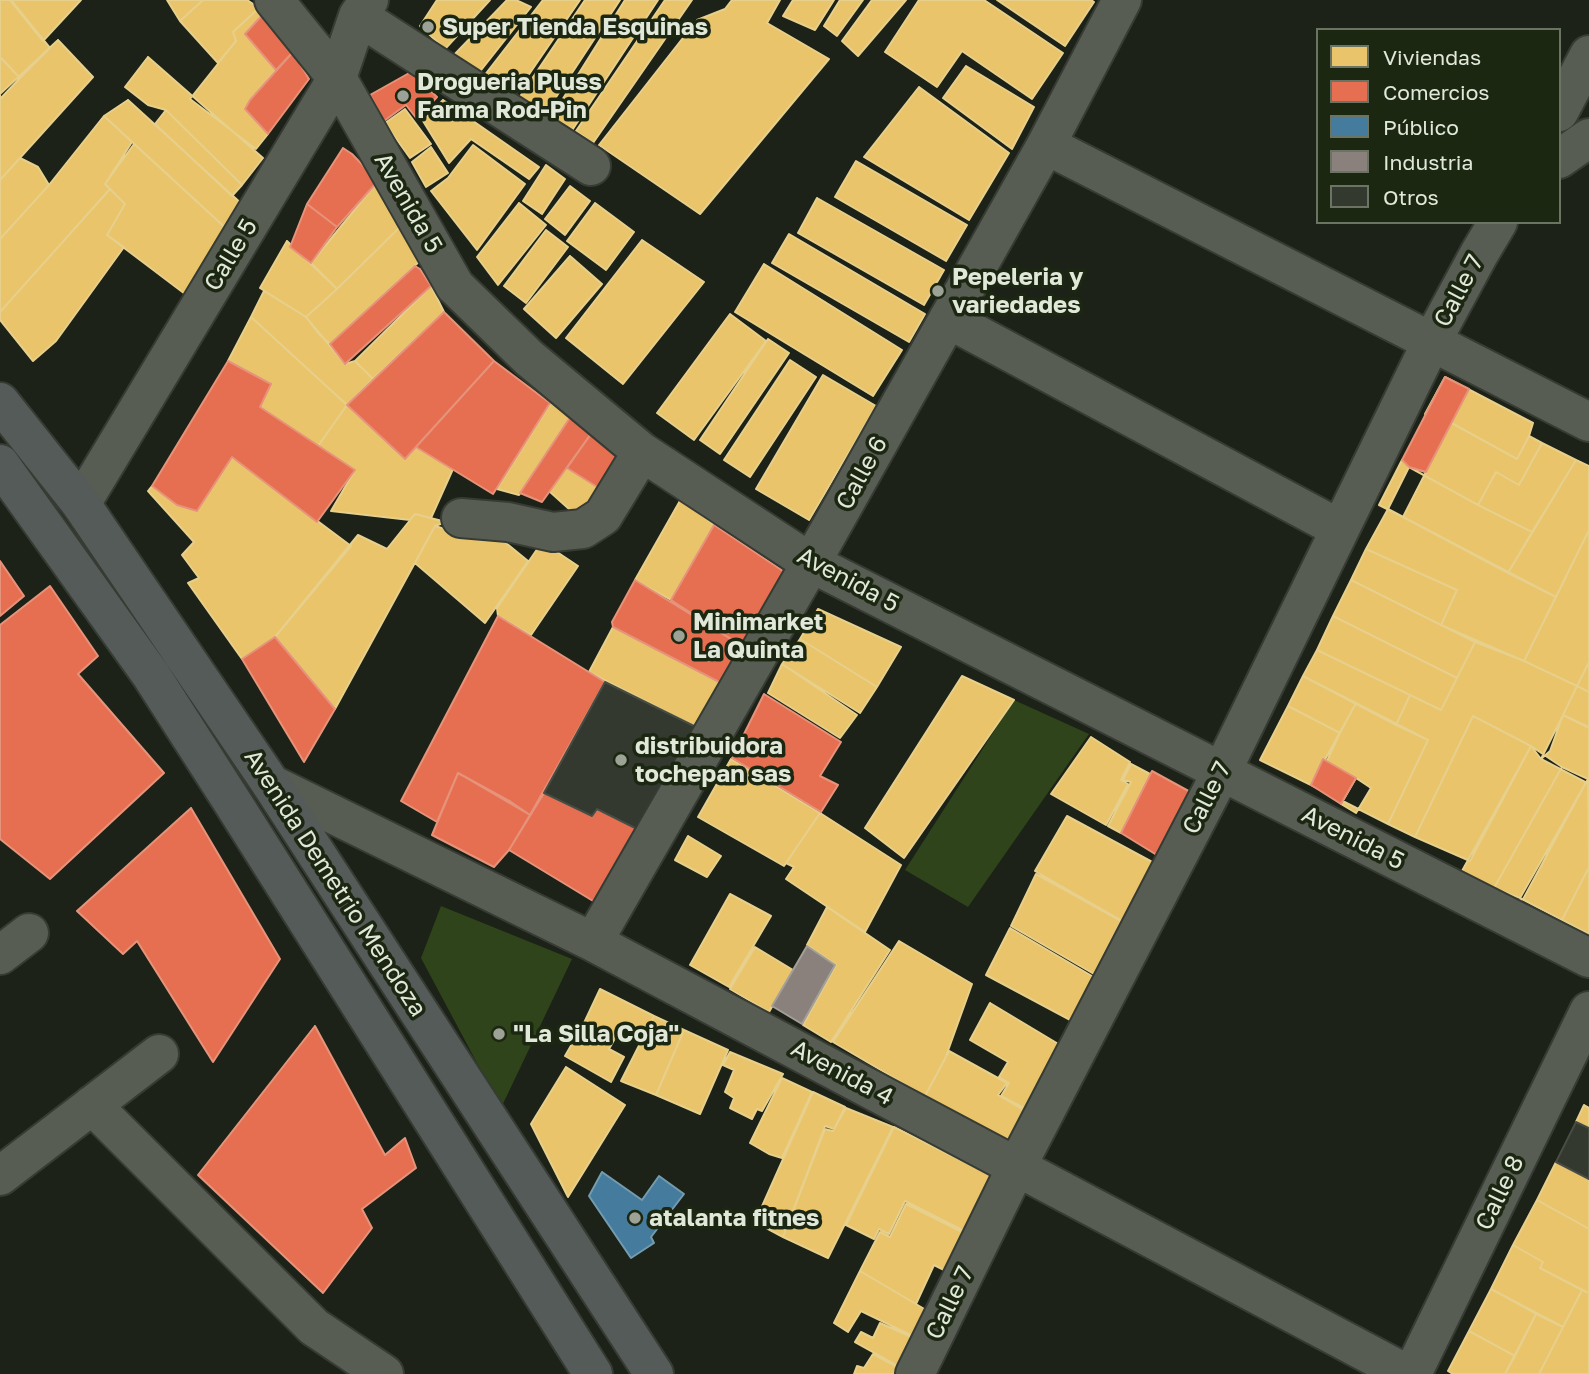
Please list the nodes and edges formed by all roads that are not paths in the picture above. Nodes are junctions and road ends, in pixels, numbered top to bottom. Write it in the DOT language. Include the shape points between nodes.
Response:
graph roads {
  1 [pos="274,0"];
  2 [pos="1122,0"];
  3 [pos="364,8"];
  4 [pos="1589,55"];
  5 [pos="337,78"];
  6 [pos="1561,108"];
  7 [pos="1589,138"];
  8 [pos="1046,145"];
  9 [pos="1561,158"];
  10 [pos="591,166"];
  11 [pos="1497,224"];
  12 [pos="948,319"];
  13 [pos="1432,341"];
  14 [pos="0,402"];
  15 [pos="1589,422"];
  16 [pos="642,452"];
  17 [pos="0,464"];
  18 [pos="81,504"];
  19 [pos="461,518"];
  20 [pos="1340,529"];
  21 [pos="811,563"];
  22 [pos="1222,771"];
  23 [pos="271,784"];
  24 [pos="593,942"];
  25 [pos="1589,958"];
  26 [pos="1589,1011"];
  27 [pos="159,1054"];
  28 [pos="92,1105"];
  29 [pos="1017,1166"];
  30 [pos="0,1176"];
  31 [pos="384,1374"];
  32 [pos="593,1374"];
  33 [pos="654,1374"];
  34 [pos="915,1374"];
  35 [pos="1410,1374"];
  1 -- 5 [label="street, Avenida 5"];
  2 -- 8 [label="street, Calle 6"];
  3 -- 5 [label="street, Calle 5"];
  3 -- 10 [label="street"];
  4 -- 6 [label="street"];
  5 -- 16 [label="street, Avenida 5" via="455,286 529,358"];
  5 -- 18 [label="street, Calle 5"];
  7 -- 9 [label="street"];
  8 -- 12 [label="street, Calle 6"];
  8 -- 13 [label="street"];
  11 -- 13 [label="street, Calle 7"];
  12 -- 20 [label="street"];
  12 -- 21 [label="street, Calle 6"];
  13 -- 15 [label="street"];
  13 -- 20 [label="street, Calle 7"];
  14 -- 18 [label="main road, Avenida Demetrio Mendoza"];
  16 -- 19 [label="street" via="603,516 583,529 553,532"];
  16 -- 21 [label="street, Avenida 5"];
  17 -- 32 [label="main road, Avenida Demetrio Mendoza" via="151,675"];
  18 -- 23 [label="main road, Avenida Demetrio Mendoza"];
  20 -- 22 [label="street, Calle 7"];
  21 -- 22 [label="street, Avenida 5"];
  21 -- 24 [label="street, Calle 6"];
  22 -- 25 [label="street, Avenida 5"];
  22 -- 29 [label="street, Calle 7"];
  23 -- 24 [label="street, Avenida 4"];
  23 -- 33 [label="main road, Avenida Demetrio Mendoza"];
  24 -- 29 [label="street, Avenida 4"];
  26 -- 35 [label="street, Calle 8"];
  27 -- 28 [label="street"];
  28 -- 30 [label="street"];
  28 -- 31 [label="street" via="314,1327"];
  29 -- 34 [label="street, Calle 7"];
  29 -- 35 [label="street, Avenida 4"];
}
